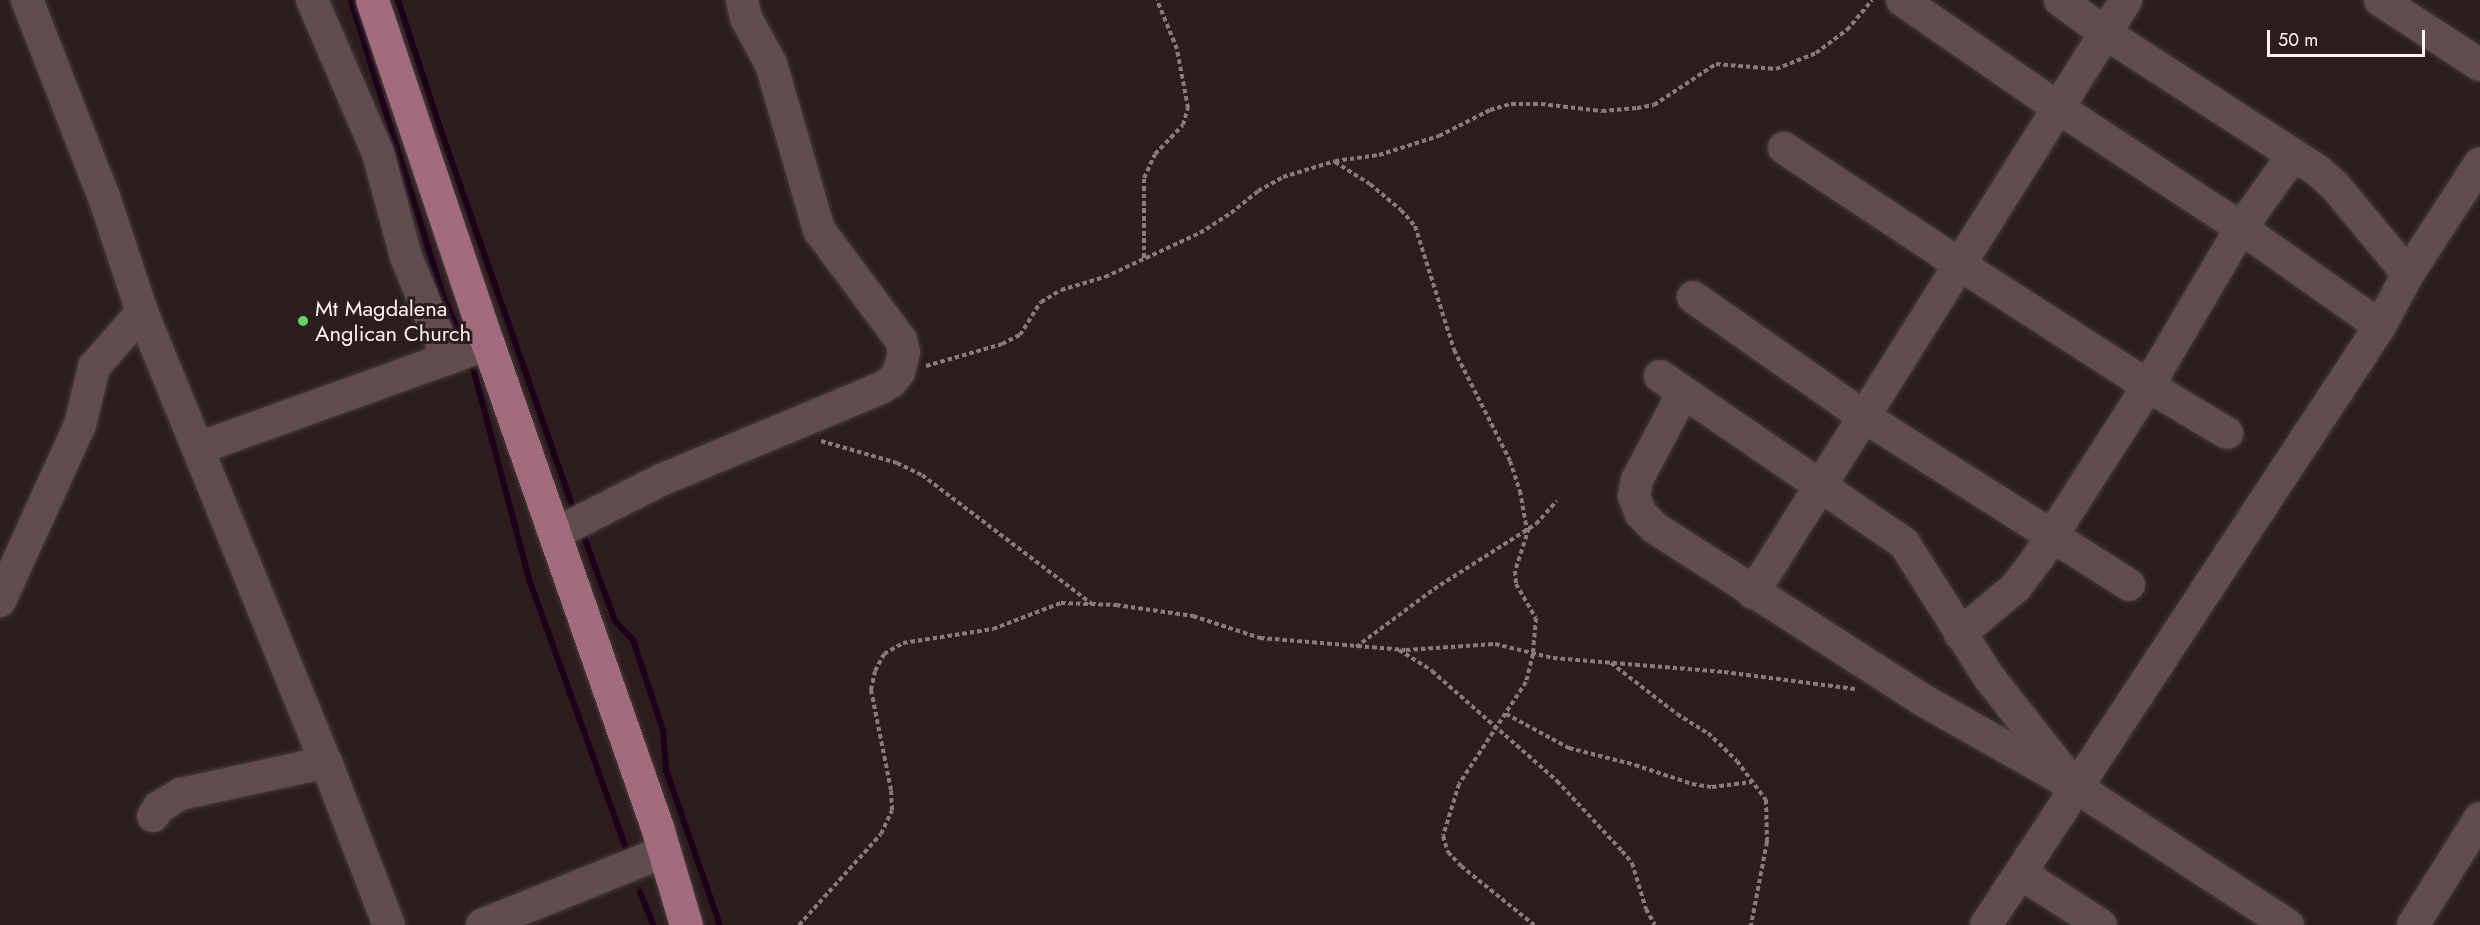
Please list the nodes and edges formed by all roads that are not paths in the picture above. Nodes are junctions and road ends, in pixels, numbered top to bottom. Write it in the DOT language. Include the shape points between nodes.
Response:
graph roads {
  1 [pos="27,0"];
  2 [pos="312,0"];
  3 [pos="372,0"];
  4 [pos="742,0"];
  5 [pos="1902,0"];
  6 [pos="2060,0"];
  7 [pos="2126,0"];
  8 [pos="2380,0"];
  9 [pos="2105,33"];
  10 [pos="2480,65"];
  11 [pos="2057,107"];
  12 [pos="1784,148"];
  13 [pos="2293,155"];
  14 [pos="2480,164"];
  15 [pos="2241,228"];
  16 [pos="1959,264"];
  17 [pos="2408,274"];
  18 [pos="1693,297"];
  19 [pos="142,312"];
  20 [pos="2380,326"];
  21 [pos="488,344"];
  22 [pos="448,359"];
  23 [pos="2148,386"];
  24 [pos="1863,416"];
  25 [pos="2227,433"];
  26 [pos="199,448"];
  27 [pos="1821,484"];
  28 [pos="554,534"];
  29 [pos="2052,535"];
  30 [pos="2129,585"];
  31 [pos="1754,593"];
  32 [pos="0,601"];
  33 [pos="1960,634"];
  34 [pos="326,762"];
  35 [pos="2076,787"];
  36 [pos="153,816"];
  37 [pos="2480,818"];
  38 [pos="664,852"];
  39 [pos="2020,873"];
  40 [pos="389,925"];
  41 [pos="482,925"];
  42 [pos="686,925"];
  43 [pos="1986,925"];
  44 [pos="2101,925"];
  45 [pos="2288,925"];
  46 [pos="2413,925"];
  1 -- 19 [label="street" via="104,196"];
  2 -- 22 [label="street" via="378,153 406,257"];
  3 -- 21 [label="main road"];
  4 -- 28 [label="street" via="746,18 771,64 819,230 901,340 904,352 899,372 879,390 661,480"];
  5 -- 11 [label="street"];
  6 -- 9 [label="street"];
  7 -- 9 [label="street"];
  8 -- 10 [label="street"];
  9 -- 11 [label="street"];
  9 -- 13 [label="street"];
  11 -- 15 [label="street"];
  11 -- 16 [label="street"];
  12 -- 16 [label="street"];
  13 -- 15 [label="street"];
  13 -- 17 [label="street" via="2335,186"];
  14 -- 17 [label="street"];
  15 -- 20 [label="street"];
  15 -- 23 [label="street"];
  16 -- 23 [label="street"];
  16 -- 24 [label="street"];
  17 -- 20 [label="street"];
  18 -- 24 [label="street"];
  19 -- 26 [label="street"];
  19 -- 32 [label="street" via="94,368 80,426"];
  20 -- 35 [label="street"];
  21 -- 22 [label="street"];
  21 -- 28 [label="main road"];
  22 -- 26 [label="street"];
  23 -- 25 [label="street"];
  23 -- 29 [label="street"];
  24 -- 27 [label="street"];
  24 -- 29 [label="street"];
  26 -- 34 [label="street"];
  27 -- 31 [label="street"];
  27 -- 31 [label="street" via="1672,385 1637,480 1634,496 1641,514 1654,528"];
  27 -- 33 [label="street" via="1904,543"];
  28 -- 38 [label="main road"];
  29 -- 30 [label="street"];
  29 -- 33 [label="street" via="2016,587"];
  31 -- 35 [label="street" via="1921,699"];
  33 -- 35 [label="street" via="1988,676"];
  34 -- 36 [label="street" via="181,794 159,807"];
  34 -- 40 [label="street"];
  35 -- 39 [label="street"];
  35 -- 45 [label="street"];
  37 -- 46 [label="street"];
  38 -- 41 [label="street"];
  38 -- 42 [label="main road"];
  39 -- 43 [label="street"];
  39 -- 44 [label="street"];
}
